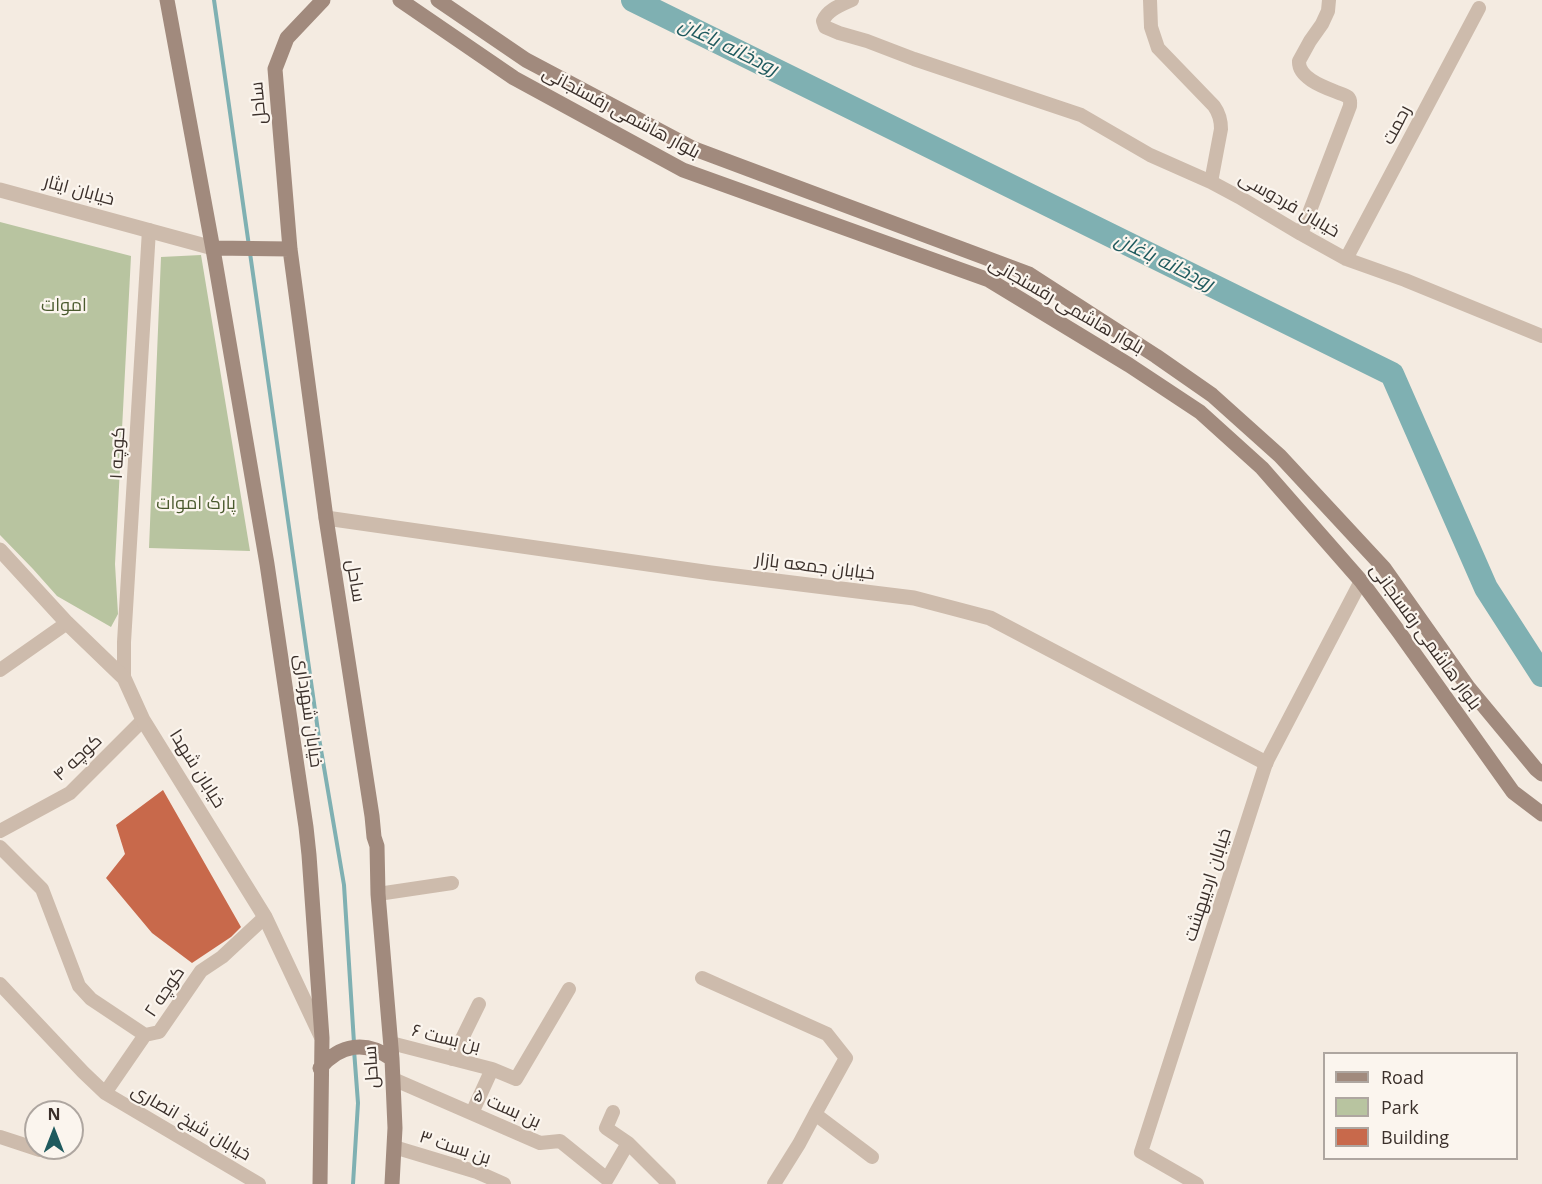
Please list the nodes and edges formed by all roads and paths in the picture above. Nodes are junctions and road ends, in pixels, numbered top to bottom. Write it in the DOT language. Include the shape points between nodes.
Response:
graph roads {
  1 [pos="167,0"];
  2 [pos="323,0"];
  3 [pos="400,0"];
  4 [pos="438,0"];
  5 [pos="852,0"];
  6 [pos="1150,0"];
  7 [pos="1329,0"];
  8 [pos="1479,8"];
  9 [pos="526,60"];
  10 [pos="514,78"];
  11 [pos="1211,182"];
  12 [pos="0,190"];
  13 [pos="149,230"];
  14 [pos="1301,234"];
  15 [pos="213,248"];
  16 [pos="290,249"];
  17 [pos="1346,259"];
  18 [pos="1542,336"];
  19 [pos="1212,395"];
  20 [pos="1200,412"];
  21 [pos="326,518"];
  22 [pos="0,550"];
  23 [pos="1360,581"];
  24 [pos="67,623"];
  25 [pos="1,667"];
  26 [pos="124,678"];
  27 [pos="143,720"];
  28 [pos="1266,763"];
  29 [pos="1542,774"];
  30 [pos="1542,814"];
  31 [pos="0,831"];
  32 [pos="0,847"];
  33 [pos="452,883"];
  34 [pos="378,894"];
  35 [pos="265,918"];
  36 [pos="702,978"];
  37 [pos="0,984"];
  38 [pos="569,989"];
  39 [pos="479,1004"];
  40 [pos="145,1035"];
  41 [pos="322,1038"];
  42 [pos="391,1051"];
  43 [pos="452,1059"];
  44 [pos="320,1068"];
  45 [pos="492,1069"];
  46 [pos="393,1078"];
  47 [pos="105,1093"];
  48 [pos="613,1112"];
  49 [pos="472,1113"];
  50 [pos="815,1114"];
  51 [pos="0,1137"];
  52 [pos="628,1143"];
  53 [pos="24,1145"];
  54 [pos="394,1147"];
  55 [pos="872,1157"];
  56 [pos="259,1184"];
  57 [pos="320,1184"];
  58 [pos="392,1184"];
  59 [pos="504,1184"];
  60 [pos="669,1184"];
  61 [pos="774,1184"];
  62 [pos="1197,1184"];
  1 -- 15 [label="main road, خیابان شهرداری"];
  2 -- 16 [label="main road, ساحل" via="287,38 275,69"];
  3 -- 10 [label="main road, بلوار هاشمی رفسنجانی"];
  4 -- 9 [label="main road, بلوار هاشمی رفسنجانی"];
  5 -- 11 [label="street" via="826,15 825,27 1081,115 1150,155"];
  6 -- 11 [label="street, خیابان فردوسی" via="1151,27 1158,48 1214,106 1221,121"];
  7 -- 14 [label="street" via="1325,17 1299,66 1306,76 1348,97 1350,106"];
  8 -- 17 [label="street, رحمت"];
  9 -- 10 [label="main road"];
  9 -- 19 [label="main road, بلوار هاشمی رفسنجانی" via="692,148 1029,274"];
  10 -- 20 [label="main road, بلوار هاشمی رفسنجانی" via="683,170 989,280"];
  11 -- 14 [label="street, خیابان فردوسی"];
  12 -- 13 [label="street, خیابان ایثار"];
  13 -- 15 [label="street, خیابان ایثار"];
  13 -- 26 [label="street, کوچه ۱"];
  14 -- 17 [label="street, خیابان فردوسی"];
  15 -- 16 [label="main road"];
  15 -- 41 [label="main road, خیابان شهرداری" via="267,564 306,827"];
  16 -- 21 [label="main road, ساحل"];
  17 -- 18 [label="street, خیابان فردوسی"];
  19 -- 20 [label="main road"];
  19 -- 29 [label="main road, بلوار هاشمی رفسنجانی" via="1280,456 1384,568 1468,687"];
  20 -- 23 [label="main road, بلوار هاشمی رفسنجانی" via="1262,468"];
  21 -- 28 [label="street, خیابان جمعه بازار" via="914,598 990,618"];
  21 -- 34 [label="main road, ساحل" via="377,846"];
  22 -- 24 [label="street, خیابان شهدا"];
  23 -- 28 [label="street, خیابان اردیبهشت"];
  23 -- 30 [label="main road, بلوار هاشمی رفسنجانی" via="1513,792"];
  24 -- 25 [label="street"];
  24 -- 26 [label="street, خیابان شهدا"];
  26 -- 27 [label="street, خیابان شهدا"];
  27 -- 31 [label="street, کوچه ۴" via="70,793"];
  27 -- 35 [label="street, خیابان شهدا"];
  28 -- 62 [label="street, خیابان اردیبهشت" via="1141,1152"];
  32 -- 40 [label="street" via="42,889 80,986 91,999"];
  33 -- 34 [label="street"];
  34 -- 42 [label="main road, ساحل"];
  35 -- 40 [label="street, کوچه ۲" via="201,971 159,1032"];
  35 -- 41 [label="street, خیابان شهدا"];
  36 -- 50 [label="street" via="827,1034 846,1058"];
  37 -- 47 [label="street, خیابان شیخ انصاری"];
  38 -- 45 [label="street, بن بست ۶" via="516,1079"];
  39 -- 43 [label="street"];
  40 -- 47 [label="street, کوچه ۲"];
  41 -- 44 [label="main road, خیابان شهرداری"];
  42 -- 43 [label="street, بن بست ۶"];
  42 -- 44 [label="main road" via="354,1047 335,1054"];
  42 -- 46 [label="main road, ساحل"];
  43 -- 45 [label="street, بن بست ۶"];
  44 -- 57 [label="main road, خیابان شهرداری"];
  45 -- 49 [label="street"];
  46 -- 49 [label="street, بن بست ۵"];
  46 -- 54 [label="main road, ساحل"];
  47 -- 56 [label="street, خیابان شیخ انصاری"];
  48 -- 52 [label="street" via="606,1128"];
  49 -- 52 [label="street, بن بست ۵" via="540,1143 560,1141 607,1179"];
  50 -- 55 [label="street"];
  50 -- 61 [label="street"];
  51 -- 53 [label="street"];
  52 -- 60 [label="street"];
  54 -- 58 [label="main road, ساحل"];
  54 -- 59 [label="street, بن بست ۳"];
}
